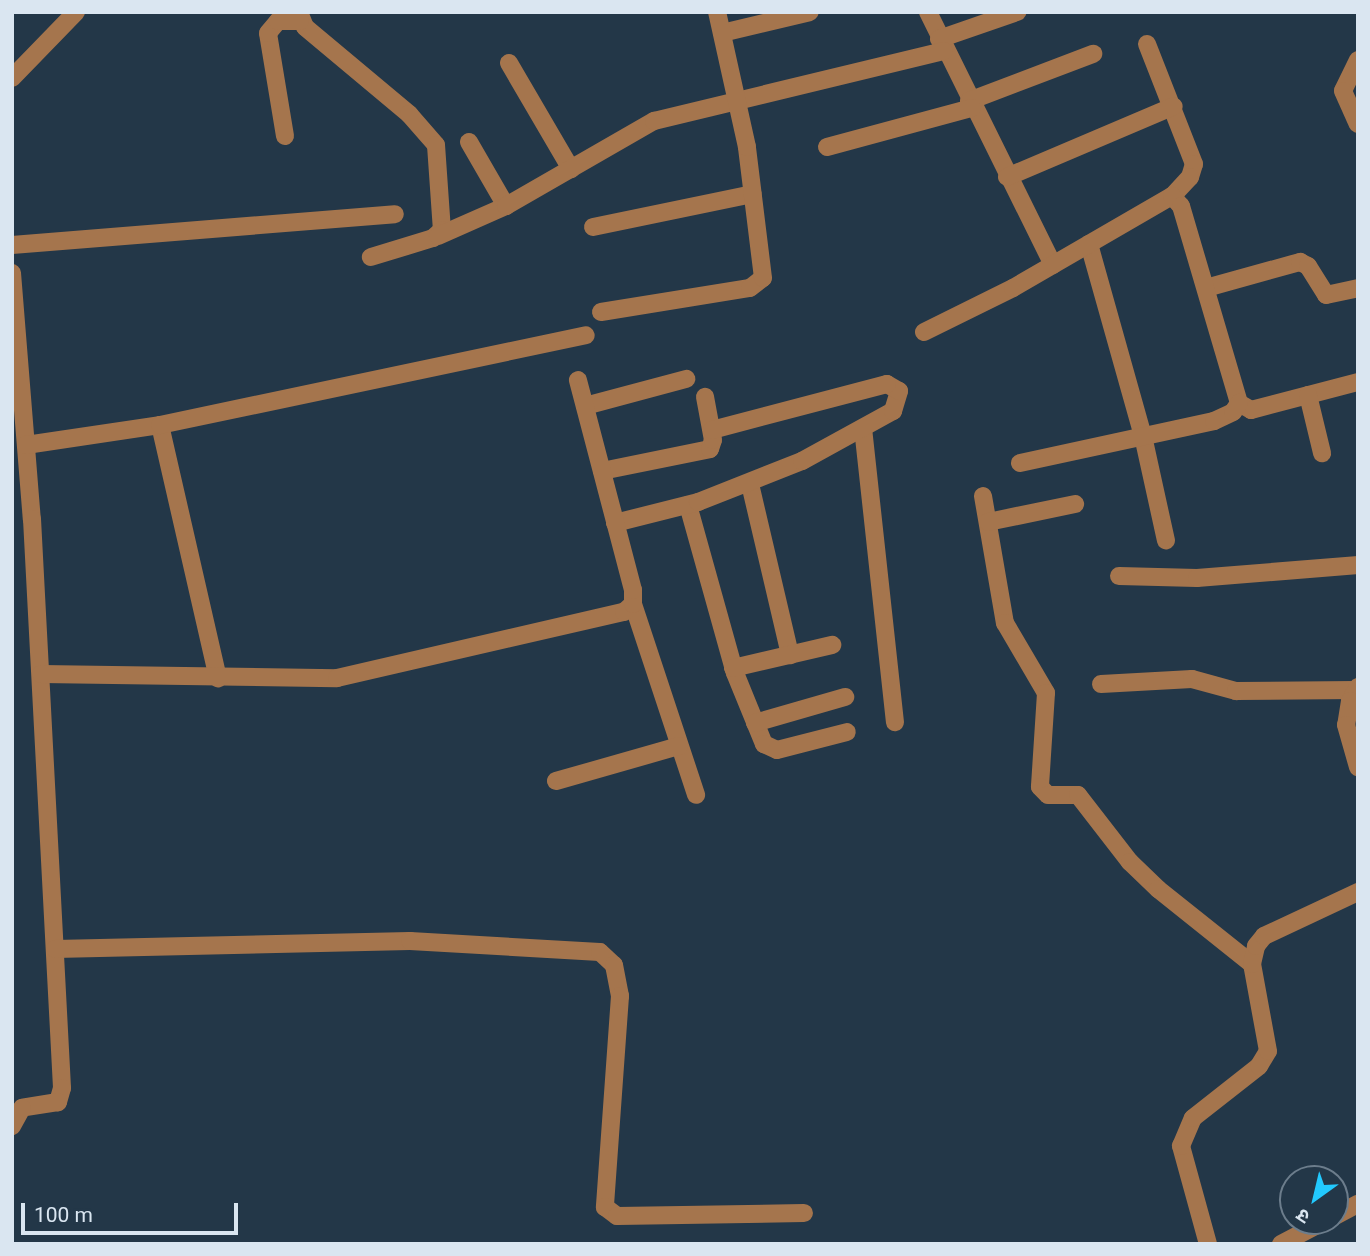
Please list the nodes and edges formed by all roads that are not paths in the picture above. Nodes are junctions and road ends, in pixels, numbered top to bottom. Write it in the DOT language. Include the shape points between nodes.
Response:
graph roads {
  1 [pos="76,12"];
  2 [pos="717,12"];
  3 [pos="810,12"];
  4 [pos="928,12"];
  5 [pos="1017,12"];
  6 [pos="300,17"];
  7 [pos="722,33"];
  8 [pos="1147,44"];
  9 [pos="942,45"];
  10 [pos="1093,54"];
  11 [pos="1358,60"];
  12 [pos="509,63"];
  13 [pos="12,78"];
  14 [pos="738,98"];
  15 [pos="970,105"];
  16 [pos="1174,106"];
  17 [pos="1358,124"];
  18 [pos="285,136"];
  19 [pos="469,142"];
  20 [pos="827,147"];
  21 [pos="571,169"];
  22 [pos="1007,177"];
  23 [pos="753,194"];
  24 [pos="1172,196"];
  25 [pos="506,206"];
  26 [pos="395,214"];
  27 [pos="593,227"];
  28 [pos="439,236"];
  29 [pos="1088,244"];
  30 [pos="12,245"];
  31 [pos="370,257"];
  32 [pos="1053,265"];
  33 [pos="12,274"];
  34 [pos="1206,288"];
  35 [pos="1358,288"];
  36 [pos="601,312"];
  37 [pos="924,332"];
  38 [pos="586,335"];
  39 [pos="686,379"];
  40 [pos="578,380"];
  41 [pos="1358,382"];
  42 [pos="1308,395"];
  43 [pos="705,397"];
  44 [pos="1239,404"];
  45 [pos="584,406"];
  46 [pos="160,425"];
  47 [pos="863,428"];
  48 [pos="712,430"];
  49 [pos="1143,436"];
  50 [pos="26,445"];
  51 [pos="1322,453"];
  52 [pos="1020,463"];
  53 [pos="602,471"];
  54 [pos="750,484"];
  55 [pos="983,496"];
  56 [pos="1075,504"];
  57 [pos="688,505"];
  58 [pos="988,522"];
  59 [pos="615,523"];
  60 [pos="1166,541"];
  61 [pos="1358,565"];
  62 [pos="1119,576"];
  63 [pos="633,604"];
  64 [pos="832,645"];
  65 [pos="790,655"];
  66 [pos="733,668"];
  67 [pos="40,674"];
  68 [pos="218,678"];
  69 [pos="1101,684"];
  70 [pos="1357,688"];
  71 [pos="845,697"];
  72 [pos="895,722"];
  73 [pos="755,723"];
  74 [pos="848,732"];
  75 [pos="680,746"];
  76 [pos="1358,767"];
  77 [pos="556,781"];
  78 [pos="696,796"];
  79 [pos="1358,892"];
  80 [pos="55,949"];
  81 [pos="1252,964"];
  82 [pos="12,1126"];
  83 [pos="804,1213"];
  84 [pos="1298,1235"];
  85 [pos="1208,1244"];
  86 [pos="1281,1244"];
  1 -- 13 [label="street"];
  2 -- 7 [label="street"];
  3 -- 7 [label="street"];
  4 -- 9 [label="street"];
  5 -- 9 [label="street"];
  6 -- 18 [label="street" via="273,24 268,38"];
  6 -- 28 [label="street" via="433,139 445,218"];
  7 -- 14 [label="street"];
  8 -- 16 [label="street"];
  9 -- 14 [label="street"];
  9 -- 15 [label="street"];
  10 -- 15 [label="street"];
  11 -- 17 [label="street" via="1343,91"];
  12 -- 21 [label="street"];
  14 -- 21 [label="street" via="654,121"];
  14 -- 23 [label="street"];
  15 -- 20 [label="street"];
  15 -- 22 [label="street"];
  16 -- 22 [label="street"];
  16 -- 24 [label="street" via="1194,170"];
  19 -- 25 [label="street"];
  21 -- 25 [label="street"];
  22 -- 32 [label="street"];
  23 -- 27 [label="street"];
  23 -- 36 [label="street" via="762,268 757,286"];
  24 -- 29 [label="street"];
  24 -- 34 [label="street" via="1181,206"];
  25 -- 28 [label="street"];
  26 -- 30 [label="street"];
  28 -- 31 [label="street"];
  29 -- 32 [label="street"];
  29 -- 49 [label="street"];
  32 -- 37 [label="street"];
  33 -- 50 [label="street"];
  34 -- 35 [label="street" via="1300,262 1308,266 1326,295"];
  34 -- 44 [label="street"];
  38 -- 46 [label="street"];
  39 -- 45 [label="street"];
  40 -- 45 [label="street"];
  41 -- 42 [label="street"];
  42 -- 44 [label="street" via="1251,410"];
  42 -- 51 [label="street"];
  43 -- 48 [label="street"];
  44 -- 49 [label="street" via="1214,421"];
  45 -- 53 [label="street"];
  46 -- 50 [label="street"];
  46 -- 68 [label="street"];
  47 -- 48 [label="street" via="897,407 895,386 887,384"];
  47 -- 54 [label="street"];
  47 -- 72 [label="street"];
  48 -- 53 [label="street" via="713,445 706,451"];
  49 -- 52 [label="street"];
  49 -- 60 [label="street"];
  50 -- 67 [label="street"];
  53 -- 59 [label="street"];
  54 -- 57 [label="street"];
  54 -- 65 [label="street"];
  55 -- 58 [label="street"];
  56 -- 58 [label="street"];
  57 -- 59 [label="street"];
  57 -- 66 [label="street"];
  58 -- 81 [label="street" via="1004,623 1046,694 1040,787 1048,794 1079,795 1130,862"];
  59 -- 63 [label="street"];
  61 -- 62 [label="street" via="1197,578"];
  63 -- 68 [label="street" via="613,616 378,672 300,681"];
  63 -- 75 [label="street"];
  64 -- 65 [label="street"];
  65 -- 66 [label="street"];
  66 -- 73 [label="street"];
  67 -- 68 [label="street"];
  67 -- 80 [label="street"];
  69 -- 70 [label="street" via="1192,679 1236,691"];
  70 -- 76 [label="street" via="1346,725"];
  71 -- 73 [label="street"];
  73 -- 74 [label="street" via="771,750"];
  75 -- 77 [label="street"];
  75 -- 78 [label="street"];
  79 -- 81 [label="street" via="1264,936"];
  80 -- 82 [label="street" via="61,1094 53,1105 22,1108"];
  80 -- 83 [label="street" via="410,941 600,952 614,965 620,996 605,1207 625,1216"];
  81 -- 85 [label="street" via="1267,1039 1265,1058 1193,1118 1181,1146"];
  84 -- 86 [label="street"];
}
